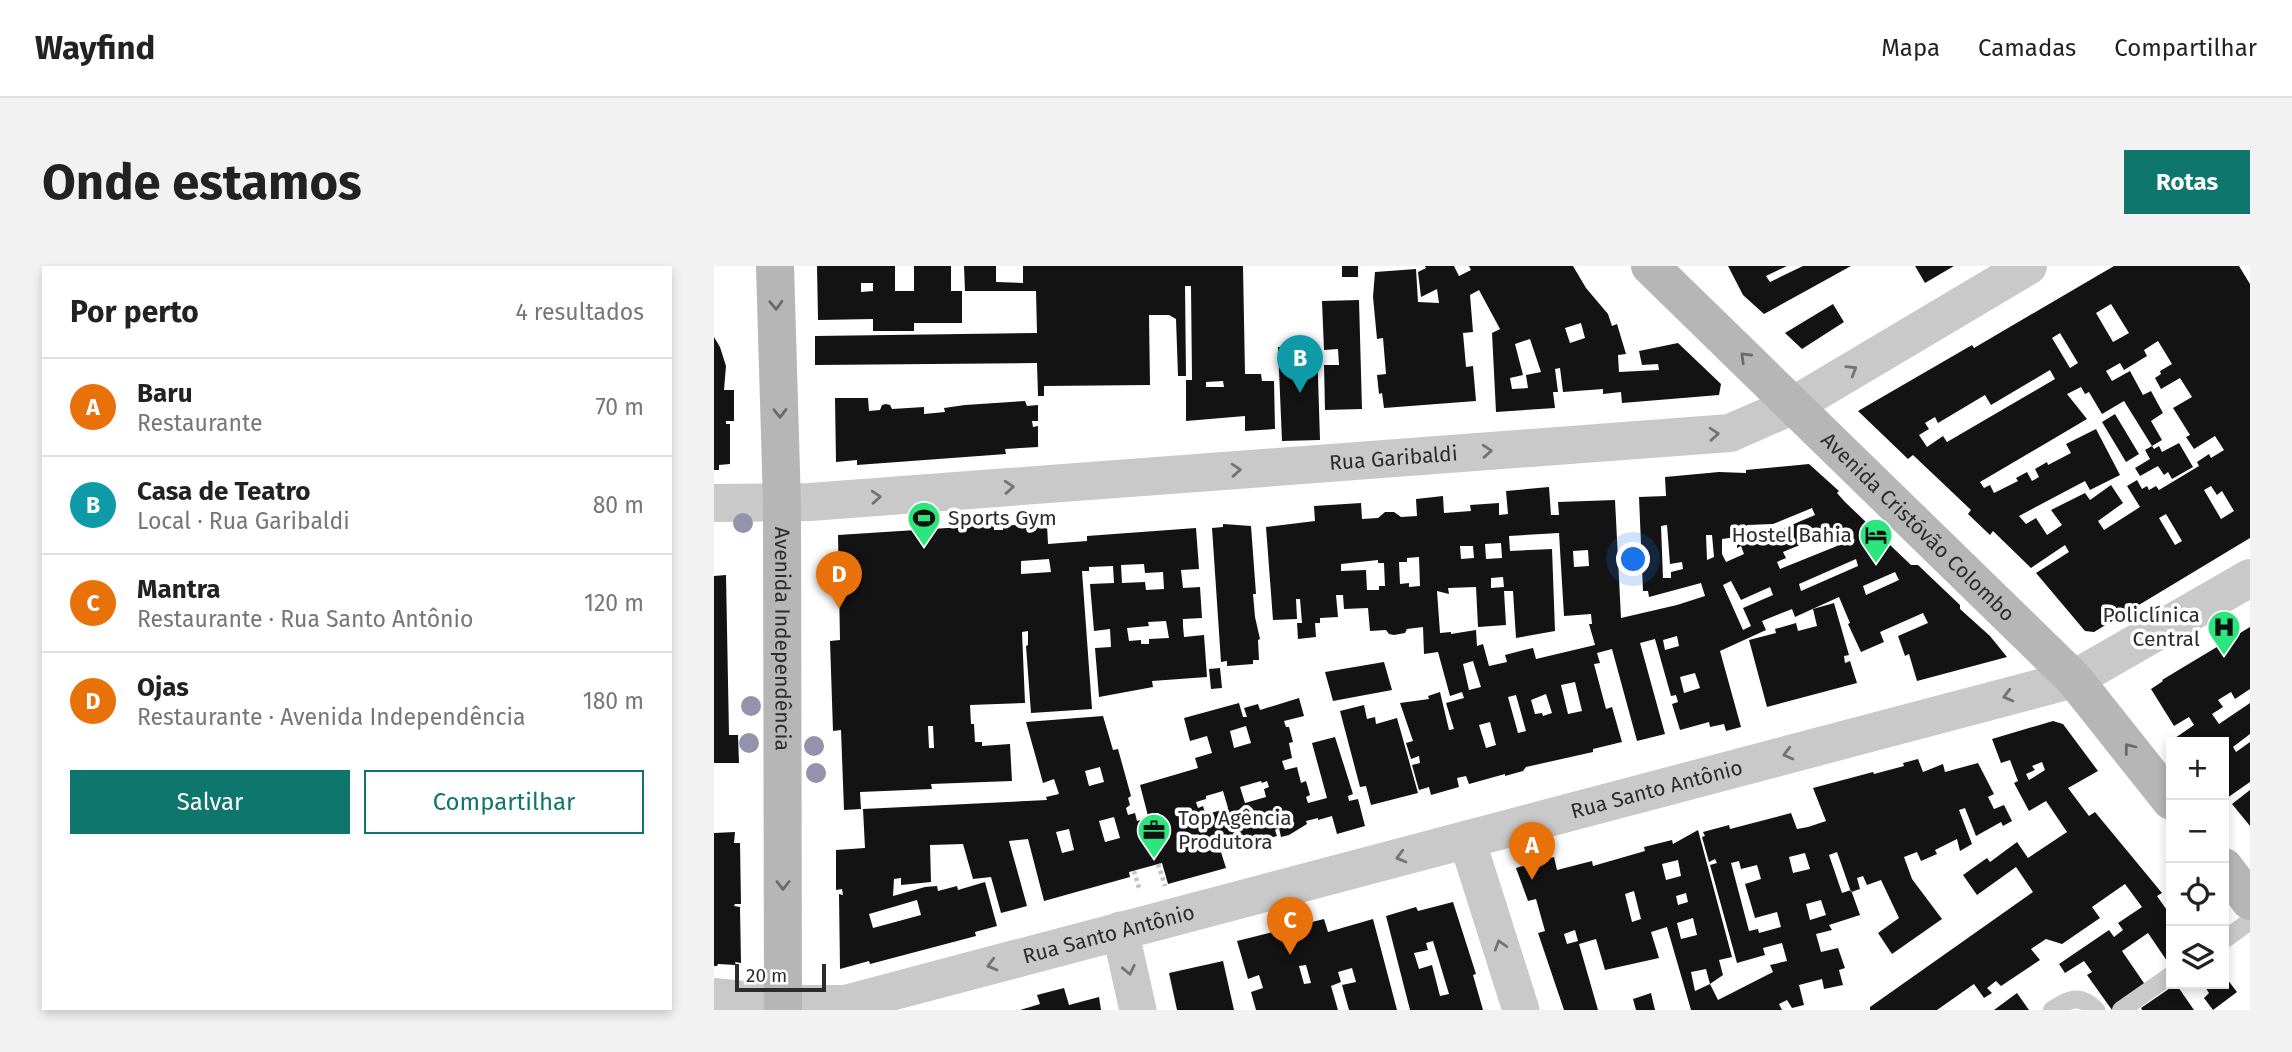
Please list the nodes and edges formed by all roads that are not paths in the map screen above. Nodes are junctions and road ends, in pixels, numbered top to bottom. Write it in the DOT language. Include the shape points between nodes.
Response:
graph roads {
  1 [pos="775,266"];
  2 [pos="1650,266"];
  3 [pos="2028,266"];
  4 [pos="1794,405"];
  5 [pos="714,503"];
  6 [pos="782,504"];
  7 [pos="2250,578"];
  8 [pos="2074,679"];
  9 [pos="2170,800"];
  10 [pos="1467,840"];
  11 [pos="2229,874"];
  12 [pos="2250,901"];
  13 [pos="2250,922"];
  14 [pos="1120,930"];
  15 [pos="2229,937"];
  16 [pos="2166,978"];
  17 [pos="714,997"];
  18 [pos="783,1007"];
  19 [pos="1138,1010"];
  20 [pos="1521,1010"];
  21 [pos="2052,1010"];
  22 [pos="2096,1010"];
  23 [pos="2121,1010"];
  1 -- 6 [label="main road, Avenida Independência, one-way"];
  4 -- 2 [label="main road, Avenida Cristóvão Colombo, one-way"];
  4 -- 3 [label="street, Rua Garibaldi, one-way"];
  6 -- 4 [label="street, Rua Garibaldi, one-way" via="1730,433"];
  4 -- 8 [label="main road, Avenida Cristóvão Colombo"];
  5 -- 6 [label="street, Rua Garibaldi"];
  6 -- 18 [label="main road, Avenida Independência, one-way"];
  7 -- 8 [label="street, Rua Santo Antônio"];
  9 -- 8 [label="main road, Avenida Cristóvão Colombo, one-way"];
  8 -- 10 [label="street, Rua Santo Antônio, one-way"];
  10 -- 14 [label="street, Rua Santo Antônio, one-way"];
  20 -- 10 [label="street, one-way"];
  11 -- 12 [label="main road"];
  13 -- 15 [label="lane"];
  14 -- 18 [label="street, Rua Santo Antônio, one-way" via="845,1004"];
  14 -- 19 [label="street, one-way"];
  16 -- 23 [label="lane"];
  17 -- 18 [label="street, Rua Santo Antônio"];
  21 -- 22 [label="lane" via="2070,998 2089,1002"];
}
